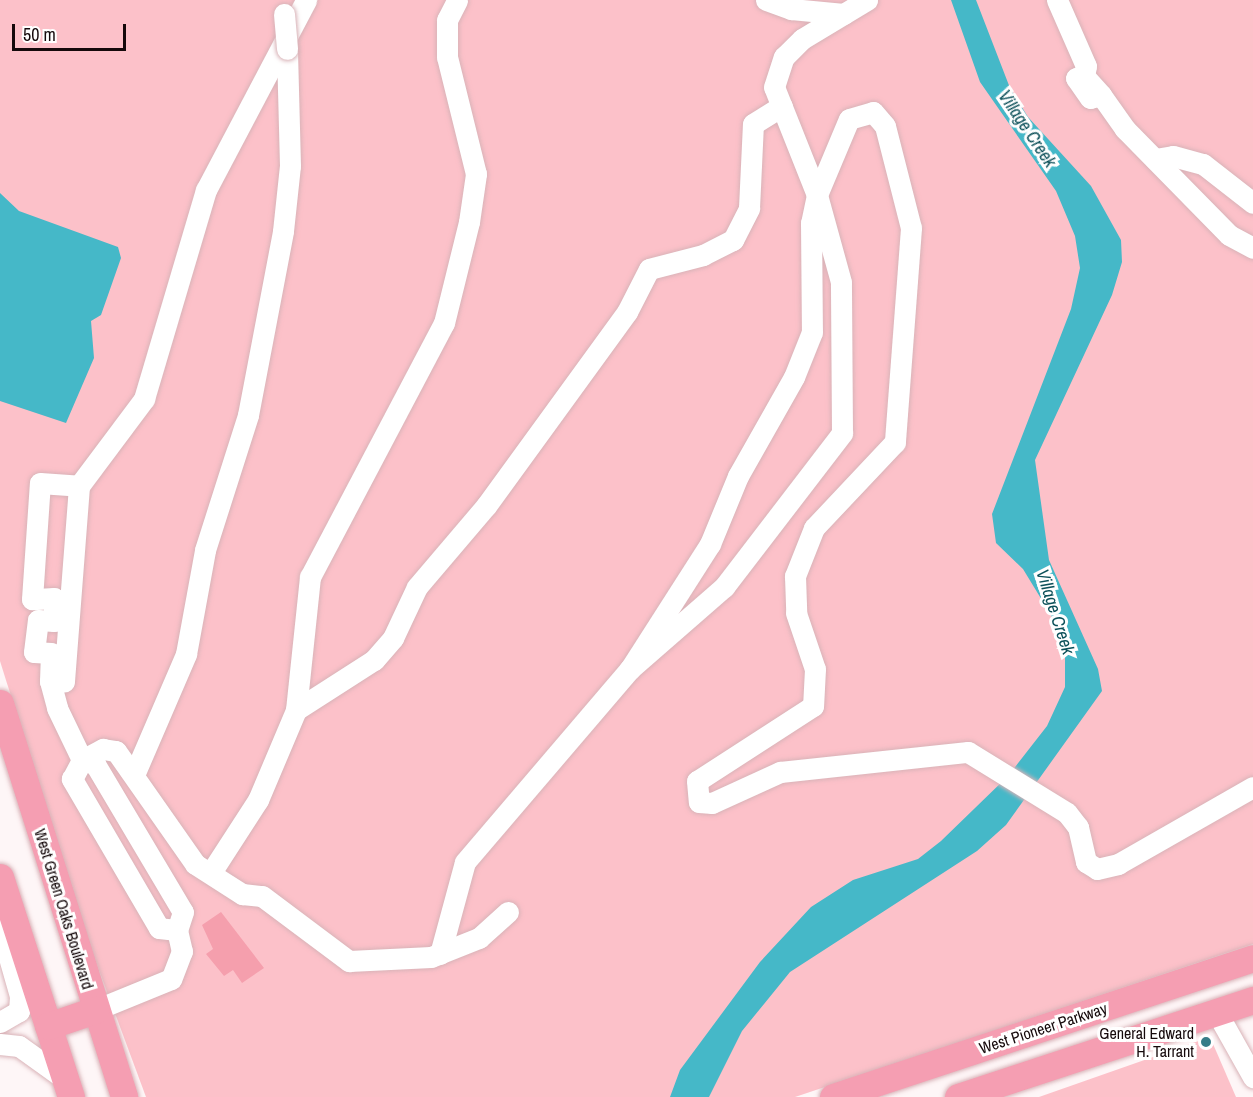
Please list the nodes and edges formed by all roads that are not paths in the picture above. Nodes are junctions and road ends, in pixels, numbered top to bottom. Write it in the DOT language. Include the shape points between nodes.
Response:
graph roads {
  1 [pos="306,0"];
  2 [pos="457,0"];
  3 [pos="766,0"];
  4 [pos="867,0"];
  5 [pos="1057,0"];
  6 [pos="287,7"];
  7 [pos="844,14"];
  8 [pos="782,106"];
  9 [pos="1155,159"];
  10 [pos="817,195"];
  11 [pos="1253,203"];
  12 [pos="1253,248"];
  13 [pos="79,486"];
  14 [pos="630,669"];
  15 [pos="50,681"];
  16 [pos="296,710"];
  17 [pos="3,712"];
  18 [pos="82,760"];
  19 [pos="134,775"];
  20 [pos="1253,787"];
  21 [pos="212,871"];
  22 [pos="3,887"];
  23 [pos="508,912"];
  24 [pos="177,930"];
  25 [pos="440,954"];
  26 [pos="1253,958"];
  27 [pos="1253,970"];
  28 [pos="1253,1000"];
  29 [pos="95,1010"];
  30 [pos="1216,1011"];
  31 [pos="0,1022"];
  32 [pos="48,1026"];
  33 [pos="0,1044"];
  34 [pos="990,1045"];
  35 [pos="1253,1077"];
  36 [pos="1003,1083"];
  37 [pos="68,1088"];
  38 [pos="124,1097"];
  39 [pos="833,1097"];
  40 [pos="958,1097"];
  1 -- 13 [label="street" via="206,190 144,399"];
  2 -- 16 [label="street" via="447,20 447,57 476,174 469,222 444,323 310,577"];
  3 -- 7 [label="street" via="791,9"];
  4 -- 7 [label="street"];
  5 -- 9 [label="street" via="1086,66 1084,76"];
  6 -- 19 [label="street, bridge" via="290,166 283,231 248,415 205,550 186,654"];
  7 -- 8 [label="street" via="802,39 784,57 774,87"];
  8 -- 10 [label="street"];
  8 -- 16 [label="street" via="753,124 749,208 733,240 703,255 649,269 627,312 486,506 417,587 393,638 374,660"];
  9 -- 11 [label="street" via="1173,156 1203,164"];
  9 -- 12 [label="street" via="1229,235"];
  10 -- 14 [label="street" via="811,223 812,332 794,377 738,476 710,544"];
  10 -- 14 [label="street" via="841,282 842,433 724,587"];
  10 -- 20 [label="street" via="849,119 873,112 885,126 911,228 895,442 814,528 795,576 796,613 815,669 813,706 698,781 699,802 712,803 780,772 968,752 989,769 1067,813 1078,827 1086,862 1097,869 1118,864"];
  13 -- 15 [label="street" via="64,681"];
  13 -- 15 [label="street" via="40,483 32,599 54,598 54,621 38,620 34,652 51,653"];
  14 -- 25 [label="street" via="465,862"];
  15 -- 18 [label="street"];
  16 -- 21 [label="street" via="258,800"];
  17 -- 29 [label="main road, West Green Oaks Boulevard"];
  18 -- 19 [label="street" via="103,749 116,751"];
  18 -- 24 [label="street" via="95,764 183,912"];
  18 -- 24 [label="street" via="72,779 159,928"];
  19 -- 21 [label="street" via="195,864"];
  21 -- 25 [label="street" via="242,894 262,896 349,961"];
  22 -- 31 [label="street" via="2,933 20,996 19,1011"];
  22 -- 32 [label="main road"];
  23 -- 25 [label="street" via="479,938"];
  24 -- 29 [label="street" via="182,951 171,979"];
  26 -- 34 [label="main road, West Pioneer Parkway"];
  27 -- 30 [label="main road" via="1221,990"];
  28 -- 30 [label="main road"];
  29 -- 32 [label="main road"];
  29 -- 38 [label="main road, West Green Oaks Boulevard"];
  30 -- 35 [label="street"];
  30 -- 36 [label="main road"];
  32 -- 37 [label="main road"];
  33 -- 37 [label="street" via="19,1046"];
  34 -- 36 [label="main road"];
  34 -- 39 [label="main road, West Pioneer Parkway"];
  36 -- 40 [label="main road"];
}
